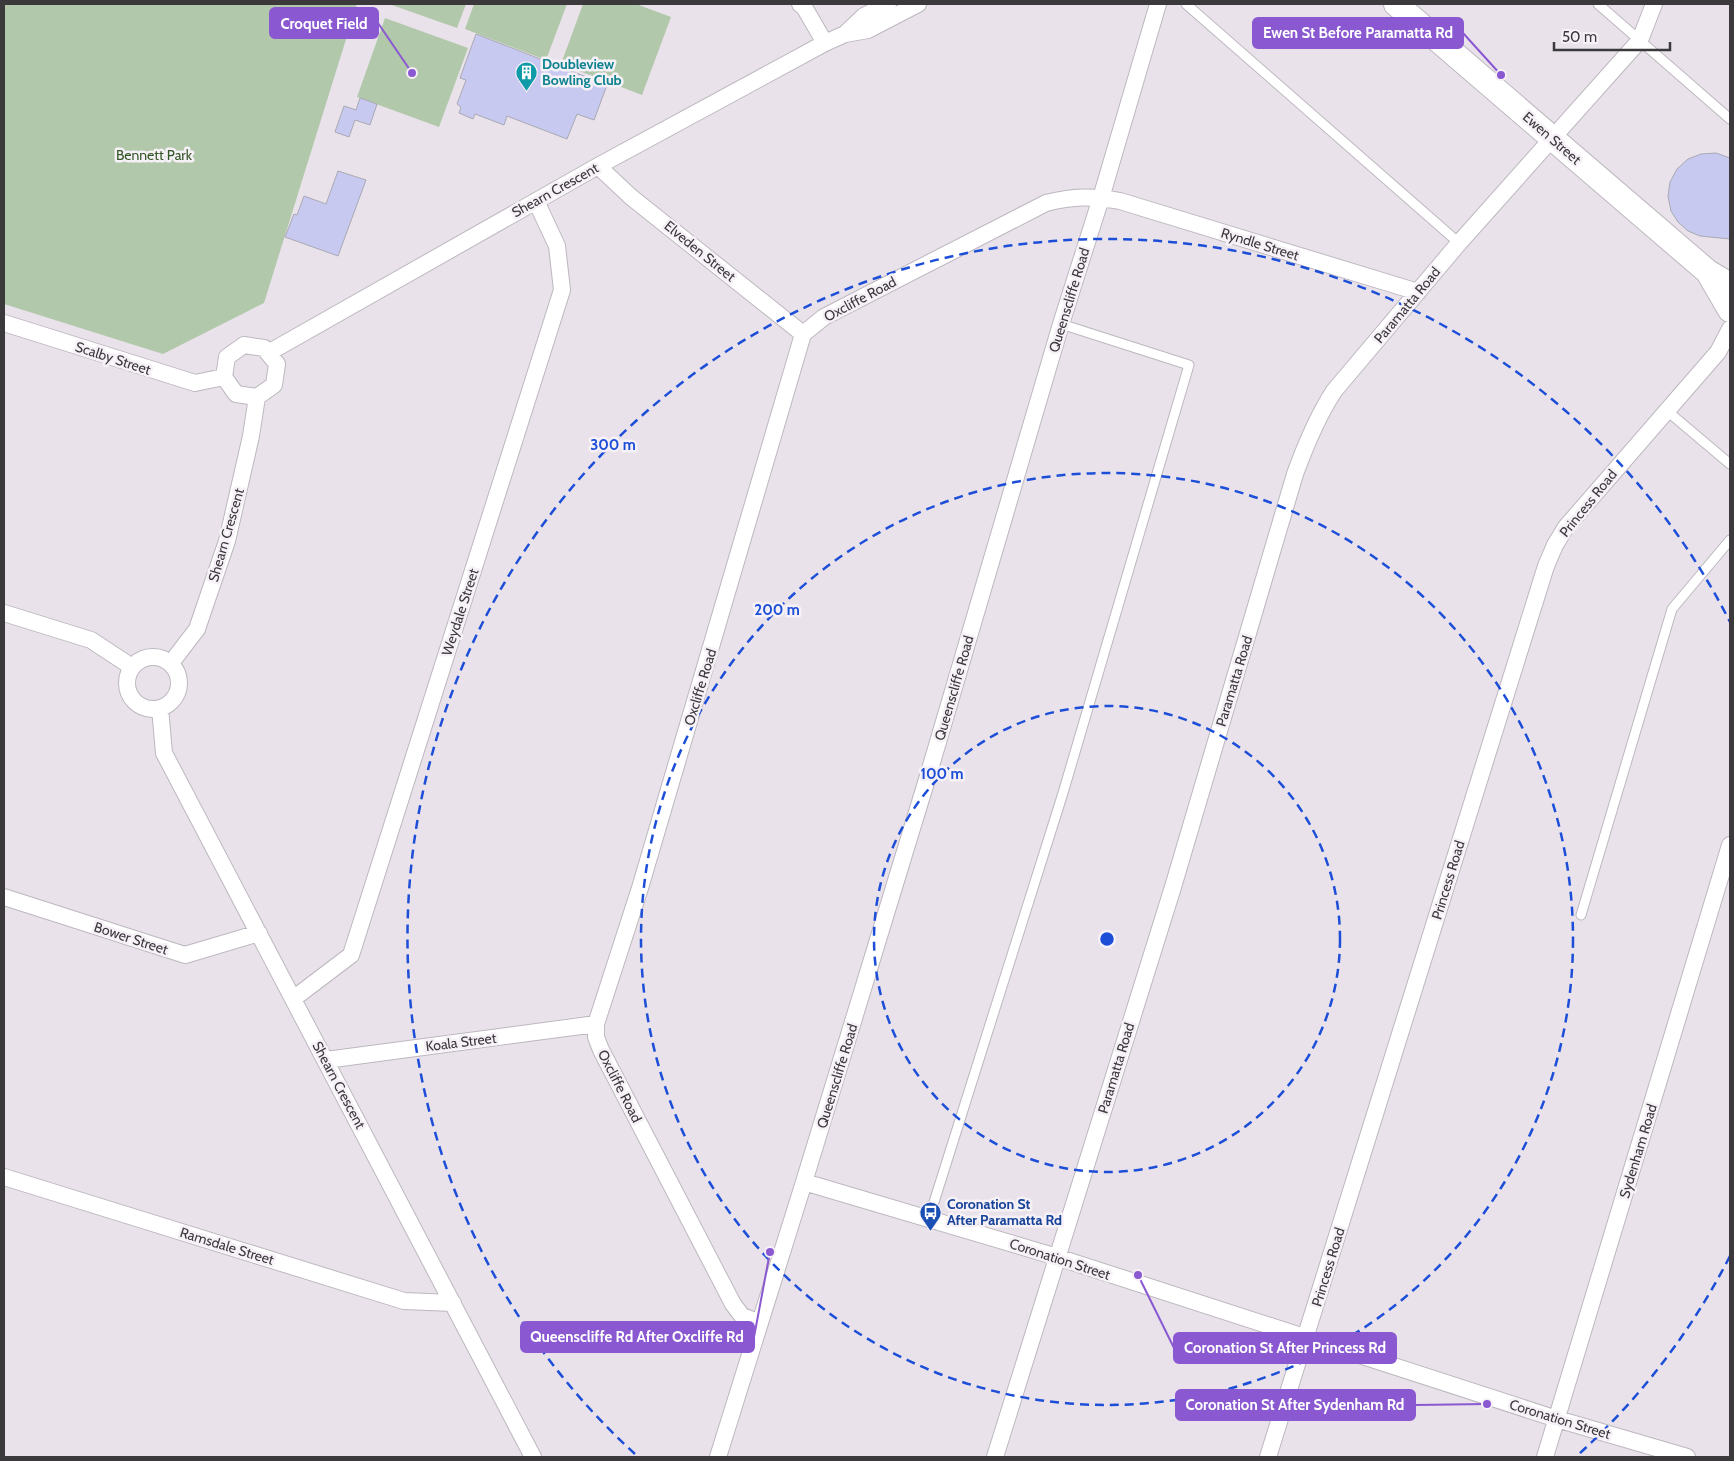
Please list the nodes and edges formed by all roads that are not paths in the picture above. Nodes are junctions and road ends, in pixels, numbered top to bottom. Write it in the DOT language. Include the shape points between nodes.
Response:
graph roads {
  1 [pos="800,4"];
  2 [pos="888,4"];
  3 [pos="918,4"];
  4 [pos="1158,4"];
  5 [pos="1186,4"];
  6 [pos="1396,4"];
  7 [pos="1598,4"];
  8 [pos="1654,4"];
  9 [pos="845,34"];
  10 [pos="1640,40"];
  11 [pos="825,43"];
  12 [pos="1730,119"];
  13 [pos="1552,138"];
  14 [pos="598,166"];
  15 [pos="1101,198"];
  16 [pos="536,201"];
  17 [pos="1459,243"];
  18 [pos="1708,272"];
  19 [pos="1730,285"];
  20 [pos="1418,292"];
  21 [pos="1730,310"];
  22 [pos="1730,319"];
  23 [pos="4,323"];
  24 [pos="1061,324"];
  25 [pos="1730,329"];
  26 [pos="803,334"];
  27 [pos="1724,348"];
  28 [pos="268,352"];
  29 [pos="224,378"];
  30 [pos="257,397"];
  31 [pos="1666,410"];
  32 [pos="1730,464"];
  33 [pos="1730,540"];
  34 [pos="4,612"];
  35 [pos="171,663"];
  36 [pos="132,667"];
  37 [pos="160,708"];
  38 [pos="1730,846"];
  39 [pos="4,897"];
  40 [pos="1580,914"];
  41 [pos="259,933"];
  42 [pos="293,999"];
  43 [pos="596,1024"];
  44 [pos="326,1060"];
  45 [pos="4,1177"];
  46 [pos="804,1182"];
  47 [pos="929,1218"];
  48 [pos="1057,1257"];
  49 [pos="453,1303"];
  50 [pos="760,1323"];
  51 [pos="1306,1337"];
  52 [pos="1557,1419"];
  53 [pos="533,1457"];
  54 [pos="718,1457"];
  55 [pos="995,1457"];
  56 [pos="1268,1457"];
  57 [pos="1545,1457"];
  58 [pos="1687,1457"];
  1 -- 11 [label="street"];
  2 -- 9 [label="street, Shearn Crescent" via="864,16"];
  3 -- 9 [label="street, Shearn Crescent" via="868,30"];
  4 -- 15 [label="street, Queenscliffe Road"];
  5 -- 17 [label="lane"];
  6 -- 13 [label="main road, Ewen Street"];
  7 -- 10 [label="lane"];
  8 -- 10 [label="street, Paramatta Road"];
  9 -- 11 [label="street, Shearn Crescent"];
  10 -- 12 [label="lane"];
  10 -- 13 [label="street, Paramatta Road"];
  11 -- 14 [label="street, Shearn Crescent"];
  13 -- 17 [label="street, Paramatta Road"];
  13 -- 18 [label="main road, Ewen Street"];
  14 -- 16 [label="street, Shearn Crescent"];
  14 -- 26 [label="street, Elveden Street" via="631,197"];
  15 -- 20 [label="street, Ryndle Street" via="1120,201"];
  15 -- 24 [label="street, Queenscliffe Road"];
  15 -- 26 [label="street, Oxcliffe Road" via="1066,197 1046,203 824,317"];
  16 -- 28 [label="street, Shearn Crescent"];
  16 -- 42 [label="street, Weydale Street" via="557,246 562,290 351,955"];
  17 -- 20 [label="street, Paramatta Road"];
  18 -- 19 [label="main road, Ewen Street"];
  18 -- 21 [label="main road, Ewen Street"];
  20 -- 48 [label="street, Paramatta Road" via="1334,391 1306,443 1173,887"];
  21 -- 22 [label="main road, Ewen Street"];
  23 -- 29 [label="street, Scalby Street" via="195,384"];
  24 -- 46 [label="street, Queenscliffe Road"];
  24 -- 47 [label="lane" via="1189,365 1063,793"];
  25 -- 27 [label="street, Princess Road"];
  26 -- 43 [label="street, Oxcliffe Road"];
  27 -- 31 [label="street, Princess Road"];
  28 -- 29 [label="street" via="264,348 244,345 227,357"];
  28 -- 30 [label="street" via="277,364 274,385"];
  29 -- 30 [label="street" via="236,394"];
  30 -- 35 [label="street, Shearn Crescent" via="227,541 197,629"];
  31 -- 32 [label="lane"];
  31 -- 51 [label="street, Princess Road" via="1566,527 1546,566"];
  33 -- 40 [label="lane" via="1672,609"];
  34 -- 36 [label="street" via="91,640"];
  35 -- 36 [label="street" via="154,656 142,659"];
  35 -- 37 [label="street" via="180,680 178,691 172,702"];
  36 -- 37 [label="street" via="127,681 128,692 146,708"];
  37 -- 41 [label="street, Shearn Crescent" via="164,753"];
  38 -- 52 [label="street, Sydenham Road"];
  39 -- 41 [label="street, Bower Street" via="185,955"];
  41 -- 42 [label="street, Shearn Crescent"];
  42 -- 44 [label="street, Shearn Crescent"];
  43 -- 44 [label="street, Koala Street"];
  43 -- 50 [label="street, Oxcliffe Road" via="601,1050 733,1304 742,1316"];
  44 -- 49 [label="street, Shearn Crescent"];
  45 -- 49 [label="street, Ramsdale Street" via="404,1301"];
  46 -- 47 [label="street, Coronation Street"];
  46 -- 50 [label="street, Queenscliffe Road"];
  47 -- 48 [label="street, Coronation Street"];
  48 -- 51 [label="street, Coronation Street"];
  48 -- 55 [label="street, Paramatta Road"];
  49 -- 53 [label="street, Shearn Crescent"];
  50 -- 54 [label="street, Queenscliffe Road"];
  51 -- 52 [label="street, Coronation Street"];
  51 -- 56 [label="street, Princess Road"];
  52 -- 57 [label="street, Sydenham Road"];
  52 -- 58 [label="street, Coronation Street"];
}
